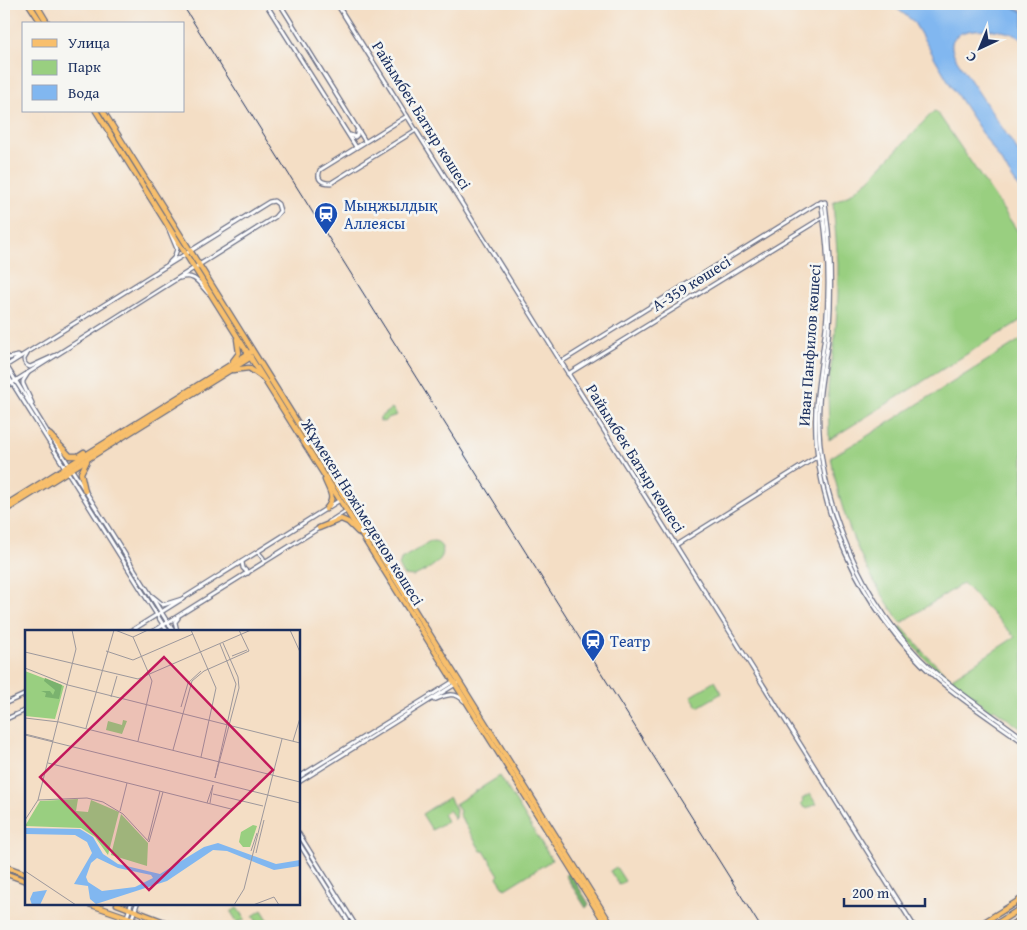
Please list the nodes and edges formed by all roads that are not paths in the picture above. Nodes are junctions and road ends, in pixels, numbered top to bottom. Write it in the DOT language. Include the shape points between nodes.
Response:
graph roads {
  1 [pos="29,4"];
  2 [pos="36,4"];
  3 [pos="266,4"];
  4 [pos="280,4"];
  5 [pos="337,4"];
  6 [pos="41,22"];
  7 [pos="47,22"];
  8 [pos="97,112"];
  9 [pos="103,112"];
  10 [pos="407,116"];
  11 [pos="355,125"];
  12 [pos="416,130"];
  13 [pos="347,132"];
  14 [pos="365,141"];
  15 [pos="356,147"];
  16 [pos="825,216"];
  17 [pos="166,223"];
  18 [pos="187,252"];
  19 [pos="196,266"];
  20 [pos="164,267"];
  21 [pos="174,279"];
  22 [pos="213,298"];
  23 [pos="237,335"];
  24 [pos="48,340"];
  25 [pos="252,354"];
  26 [pos="4,355"];
  27 [pos="23,355"];
  28 [pos="56,355"];
  29 [pos="561,362"];
  30 [pos="230,365"];
  31 [pos="4,366"];
  32 [pos="229,371"];
  33 [pos="29,372"];
  34 [pos="568,374"];
  35 [pos="264,379"];
  36 [pos="16,380"];
  37 [pos="12,383"];
  38 [pos="4,388"];
  39 [pos="35,411"];
  40 [pos="50,435"];
  41 [pos="97,448"];
  42 [pos="819,455"];
  43 [pos="89,459"];
  44 [pos="68,468"];
  45 [pos="321,469"];
  46 [pos="73,476"];
  47 [pos="85,491"];
  48 [pos="342,499"];
  49 [pos="4,506"];
  50 [pos="326,509"];
  51 [pos="349,509"];
  52 [pos="4,511"];
  53 [pos="319,528"];
  54 [pos="364,538"];
  55 [pos="676,546"];
  56 [pos="258,552"];
  57 [pos="242,562"];
  58 [pos="263,563"];
  59 [pos="248,573"];
  60 [pos="147,590"];
  61 [pos="185,598"];
  62 [pos="159,614"];
  63 [pos="180,616"];
  64 [pos="166,624"];
  65 [pos="133,630"];
  66 [pos="156,630"];
  67 [pos="167,630"];
  68 [pos="172,630"];
  69 [pos="177,630"];
  70 [pos="456,681"];
  71 [pos="25,694"];
  72 [pos="4,704"];
  73 [pos="420,707"];
  74 [pos="25,710"];
  75 [pos="476,716"];
  76 [pos="4,720"];
  77 [pos="1023,738"];
  78 [pos="1023,742"];
  79 [pos="300,775"];
  80 [pos="300,781"];
  81 [pos="300,836"];
  82 [pos="300,845"];
  83 [pos="4,866"];
  84 [pos="4,873"];
  85 [pos="25,874"];
  86 [pos="25,881"];
  87 [pos="1023,898"];
  88 [pos="92,905"];
  89 [pos="132,907"];
  90 [pos="1023,907"];
  91 [pos="130,917"];
  92 [pos="1023,918"];
  93 [pos="124,926"];
  94 [pos="129,926"];
  95 [pos="152,926"];
  96 [pos="175,926"];
  97 [pos="350,926"];
  98 [pos="356,926"];
  99 [pos="607,926"];
  100 [pos="612,926"];
  101 [pos="914,926"];
  102 [pos="978,926"];
  103 [pos="993,926"];
  104 [pos="1009,926"];
  1 -- 6 [label="main road"];
  2 -- 7 [label="main road"];
  3 -- 13 [label="street"];
  4 -- 11 [label="street"];
  5 -- 10 [label="street, Райымбек Батыр көшесі"];
  8 -- 17 [label="main road, Жұмекен Нәжімеденов көшесі"];
  9 -- 18 [label="main road, Жұмекен Нәжімеденов көшесі"];
  10 -- 12 [label="street, Райымбек Батыр көшесі"];
  10 -- 14 [label="street"];
  11 -- 13 [label="street" via="357,135 353,137"];
  11 -- 14 [label="street"];
  12 -- 15 [label="street" via="331,183 320,180 320,170"];
  12 -- 29 [label="street, Райымбек Батыр көшесі"];
  13 -- 15 [label="street"];
  14 -- 15 [label="street"];
  16 -- 29 [label="street, Иван Панфилов көшесі" via="823,202"];
  16 -- 34 [label="street, А-359 көшесі"];
  16 -- 42 [label="street, Иван Панфилов көшесі" via="828,289 816,406"];
  17 -- 18 [label="main road, Жұмекен Нәжімеденов көшесі"];
  17 -- 20 [label="street" via="178,249"];
  18 -- 19 [label="main road, Жұмекен Нәжімеденов көшесі"];
  18 -- 19 [label="street" via="269,202 274,201 279,206 280,211 275,217"];
  18 -- 20 [label="street"];
  19 -- 21 [label="street"];
  19 -- 22 [label="main road, Жұмекен Нәжімеденов көшесі"];
  19 -- 25 [label="main road, Жұмекен Нәжімеденов көшесі"];
  20 -- 24 [label="street"];
  21 -- 22 [label="street" via="195,278"];
  21 -- 28 [label="street"];
  22 -- 23 [label="main road, Жұмекен Нәжімеденов көшесі"];
  23 -- 25 [label="main road, Жұмекен Нәжімеденов көшесі"];
  23 -- 30 [label="main road" via="239,353"];
  24 -- 27 [label="street"];
  24 -- 28 [label="street" via="26,356 26,366"];
  25 -- 30 [label="main road"];
  25 -- 32 [label="main road"];
  25 -- 35 [label="main road, Жұмекен Нәжімеденов көшесі"];
  25 -- 48 [label="main road, Жұмекен Нәжімеденов көшесі"];
  26 -- 27 [label="street" via="12,358"];
  27 -- 31 [label="street"];
  28 -- 33 [label="street"];
  29 -- 34 [label="street, Райымбек Батыр көшесі"];
  30 -- 41 [label="main road"];
  31 -- 36 [label="street"];
  31 -- 37 [label="street"];
  32 -- 35 [label="main road" via="249,368"];
  32 -- 43 [label="main road"];
  33 -- 36 [label="street"];
  33 -- 39 [label="street" via="23,384"];
  34 -- 55 [label="street, Райымбек Батыр көшесі"];
  35 -- 45 [label="main road, Жұмекен Нәжімеденов көшесі"];
  36 -- 37 [label="street"];
  36 -- 39 [label="street"];
  37 -- 38 [label="street"];
  37 -- 44 [label="street"];
  39 -- 40 [label="street"];
  40 -- 41 [label="main road" via="70,456"];
  40 -- 44 [label="street"];
  41 -- 44 [label="main road"];
  42 -- 55 [label="street"];
  42 -- 77 [label="street, Иван Панфилов көшесі" via="846,545 886,617 931,668"];
  42 -- 78 [label="street, Иван Панфилов көшесі" via="829,508 844,547 888,625 909,651 947,687"];
  43 -- 44 [label="main road"];
  43 -- 47 [label="main road" via="81,473"];
  44 -- 46 [label="street"];
  44 -- 49 [label="main road"];
  44 -- 52 [label="main road"];
  45 -- 48 [label="main road, Жұмекен Нәжімеденов көшесі"];
  45 -- 50 [label="main road" via="332,495 332,502"];
  46 -- 47 [label="street"];
  46 -- 62 [label="street"];
  47 -- 60 [label="street"];
  48 -- 50 [label="street"];
  48 -- 51 [label="main road, Жұмекен Нәжімеденов көшесі"];
  50 -- 56 [label="street"];
  51 -- 53 [label="street"];
  51 -- 54 [label="main road, Жұмекен Нәжімеденов көшесі"];
  51 -- 70 [label="main road, Жұмекен Нәжімеденов көшесі"];
  53 -- 54 [label="main road" via="344,519"];
  53 -- 58 [label="street"];
  54 -- 70 [label="main road, Жұмекен Нәжімеденов көшесі"];
  55 -- 101 [label="street, Райымбек Батыр көшесі"];
  56 -- 57 [label="street"];
  56 -- 58 [label="street" via="264,558"];
  57 -- 59 [label="street"];
  57 -- 61 [label="street"];
  58 -- 59 [label="street"];
  59 -- 63 [label="street"];
  60 -- 61 [label="street" via="163,605"];
  60 -- 62 [label="street"];
  61 -- 62 [label="street"];
  62 -- 64 [label="street"];
  62 -- 65 [label="street"];
  63 -- 64 [label="street"];
  63 -- 69 [label="street" via="175,622"];
  64 -- 66 [label="street"];
  64 -- 67 [label="street"];
  64 -- 68 [label="street"];
  70 -- 73 [label="street"];
  70 -- 75 [label="main road, Жұмекен Нәжімеденов көшесі"];
  70 -- 79 [label="street"];
  70 -- 100 [label="main road, Жұмекен Нәжімеденов көшесі"];
  71 -- 72 [label="street"];
  73 -- 75 [label="street" via="451,694 459,696"];
  73 -- 80 [label="street"];
  74 -- 76 [label="street"];
  75 -- 99 [label="main road, Жұмекен Нәжімеденов көшесі"];
  81 -- 98 [label="street"];
  82 -- 97 [label="street"];
  83 -- 85 [label="main road"];
  84 -- 86 [label="main road"];
  87 -- 102 [label="main road"];
  88 -- 91 [label="main road"];
  89 -- 91 [label="street"];
  89 -- 96 [label="main road"];
  90 -- 103 [label="main road"];
  91 -- 93 [label="street"];
  91 -- 94 [label="street"];
  91 -- 95 [label="main road"];
  92 -- 104 [label="main road"];
}
